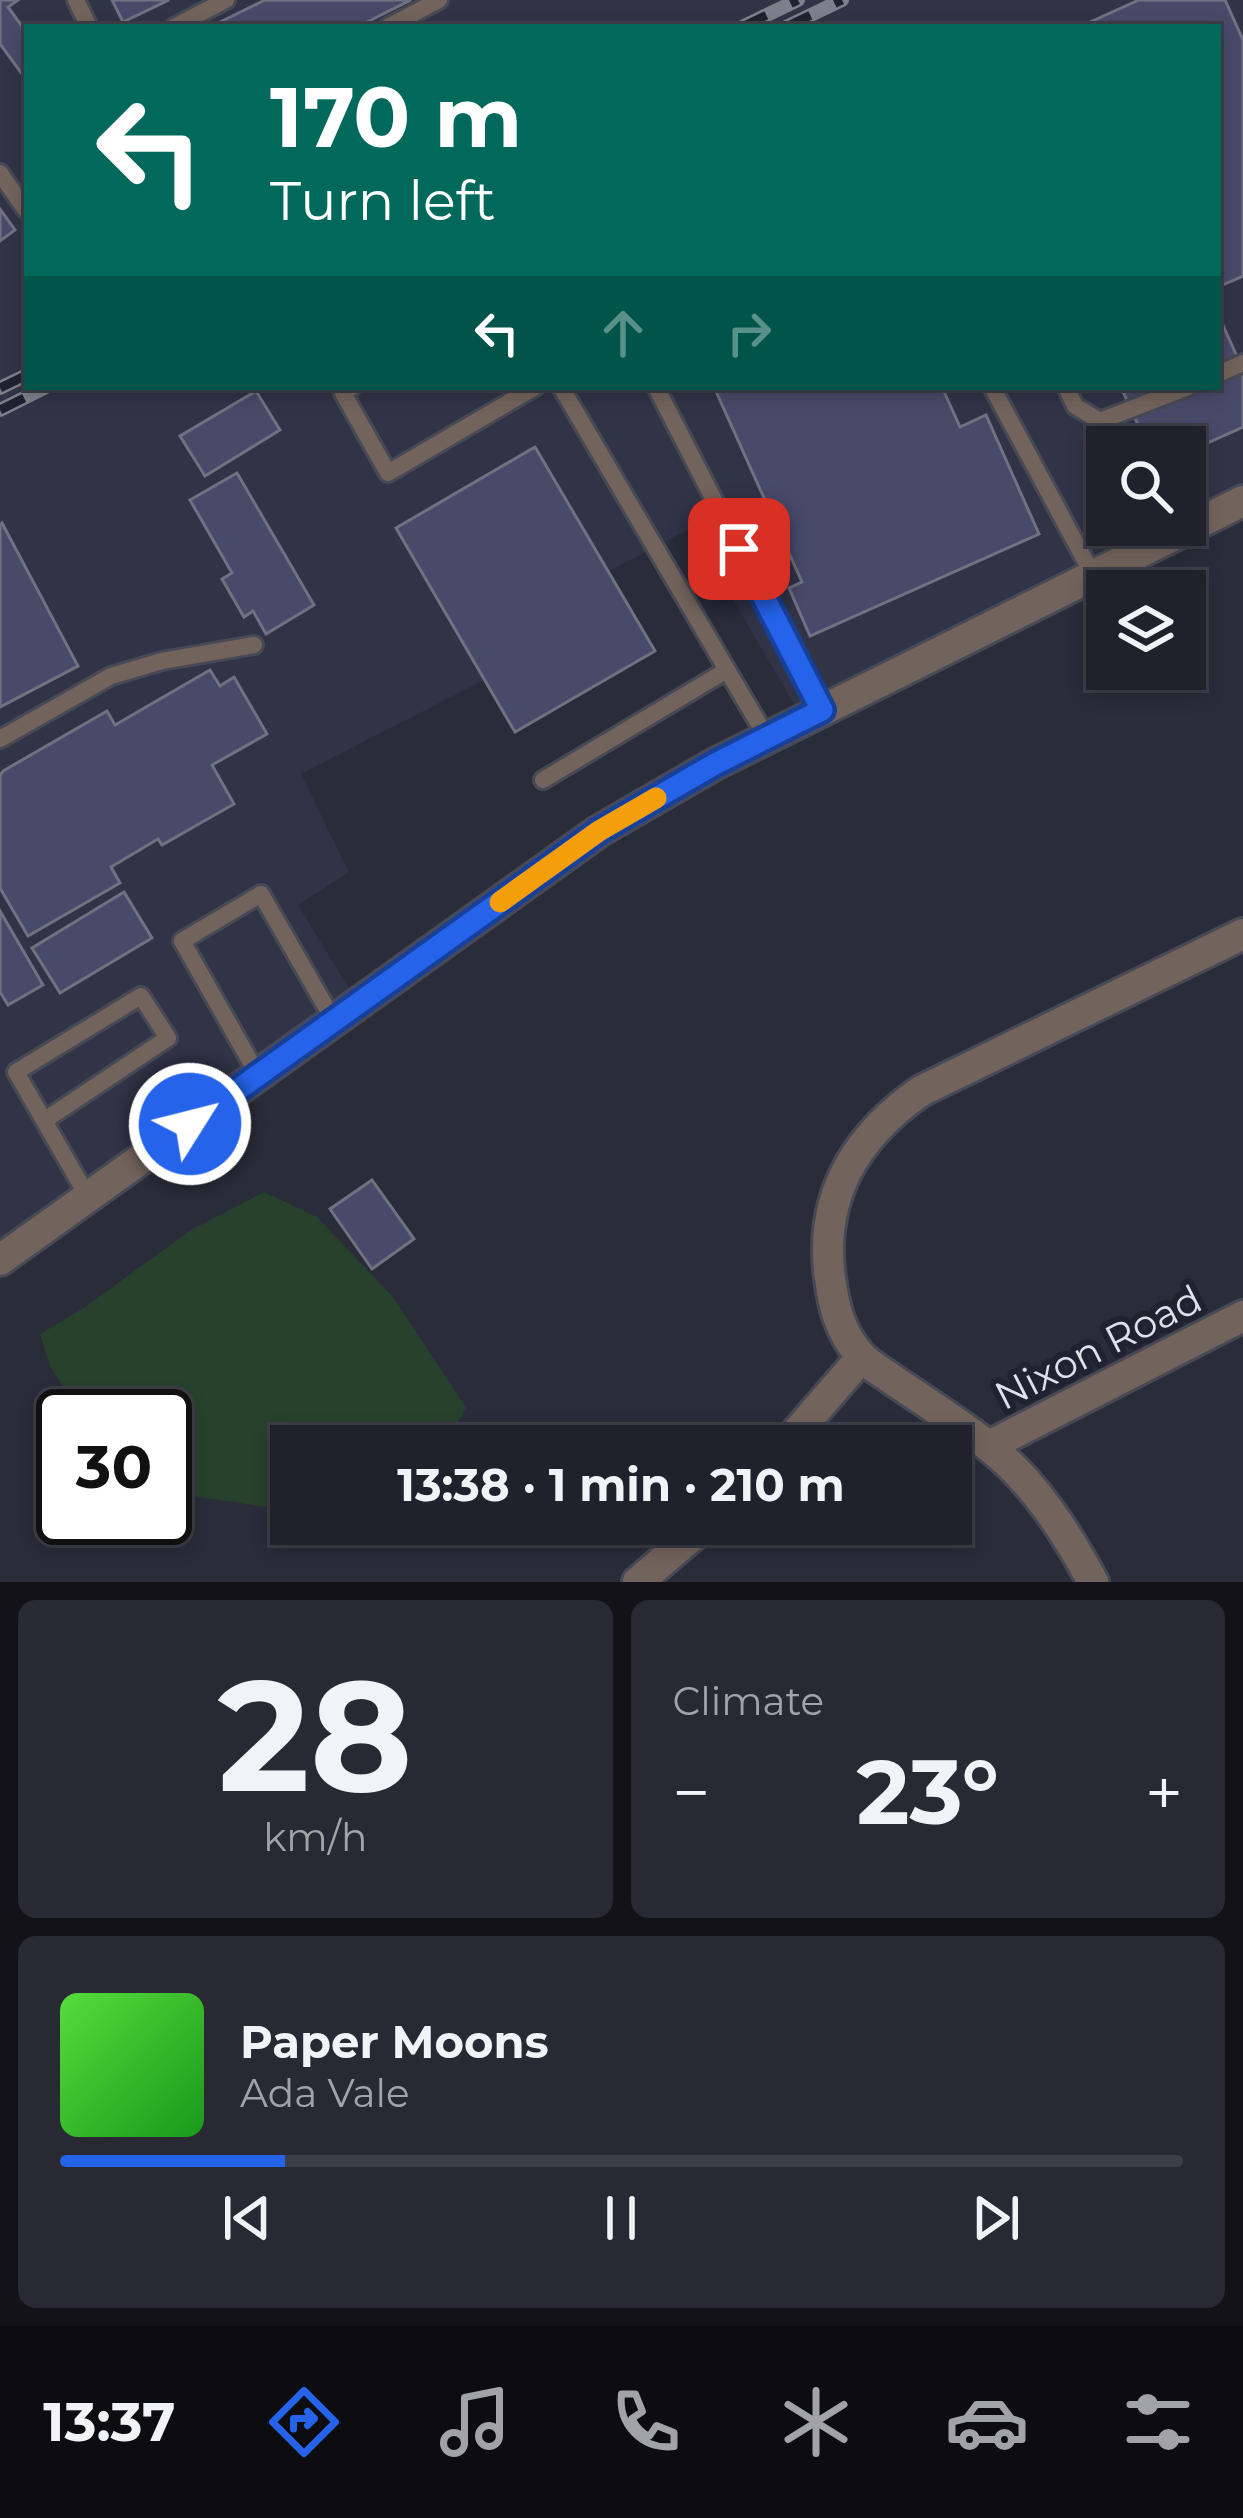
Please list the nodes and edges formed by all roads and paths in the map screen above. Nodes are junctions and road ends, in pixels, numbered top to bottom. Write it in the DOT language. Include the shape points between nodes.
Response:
graph roads {
  1 [pos="226,0"];
  2 [pos="439,0"];
  3 [pos="180,24"];
  4 [pos="394,24"];
  5 [pos="0,173"];
  6 [pos="24,208"];
  7 [pos="348,390"];
  8 [pos="530,390"];
  9 [pos="563,390"];
  10 [pos="658,390"];
  11 [pos="994,390"];
  12 [pos="1067,390"];
  13 [pos="1180,390"];
  14 [pos="1243,501"];
  15 [pos="1090,570"];
  16 [pos="1103,570"];
  17 [pos="1086,578"];
  18 [pos="254,645"];
  19 [pos="727,670"];
  20 [pos="822,710"];
  21 [pos="766,738"];
  22 [pos="0,739"];
  23 [pos="543,780"];
  24 [pos="1243,934"];
  25 [pos="334,1021"];
  26 [pos="258,1075"];
  27 [pos="45,1120"];
  28 [pos="88,1197"];
  29 [pos="0,1260"];
  30 [pos="1243,1316"];
  31 [pos="861,1358"];
  32 [pos="802,1425"];
  33 [pos="989,1446"];
  34 [pos="681,1545"];
  35 [pos="638,1582"];
  36 [pos="1093,1582"];
  1 -- 3 [label="lane"];
  2 -- 4 [label="lane"];
  5 -- 6 [label="lane"];
  7 -- 8 [label="lane" via="388,473"];
  9 -- 19 [label="lane"];
  10 -- 20 [label="lane"];
  11 -- 15 [label="lane"];
  12 -- 13 [label="lane" via="1075,406 1100,421"];
  14 -- 16 [label="street"];
  17 -- 20 [label="street"];
  18 -- 22 [label="lane" via="111,676"];
  19 -- 21 [label="lane"];
  19 -- 23 [label="lane"];
  20 -- 21 [label="street"];
  21 -- 25 [label="street" via="599,831"];
  24 -- 31 [label="street" via="894,1110 867,1140 829,1209 836,1320"];
  25 -- 26 [label="street"];
  25 -- 26 [label="lane" via="261,894 182,941"];
  26 -- 28 [label="street"];
  27 -- 27 [label="lane" via="16,1072 141,996 168,1038"];
  27 -- 28 [label="lane"];
  28 -- 29 [label="street"];
  30 -- 33 [label="street, Nixon Road"];
  31 -- 32 [label="street"];
  31 -- 33 [label="street"];
  33 -- 36 [label="street" via="1052,1514"];
  34 -- 35 [label="street"];
}
